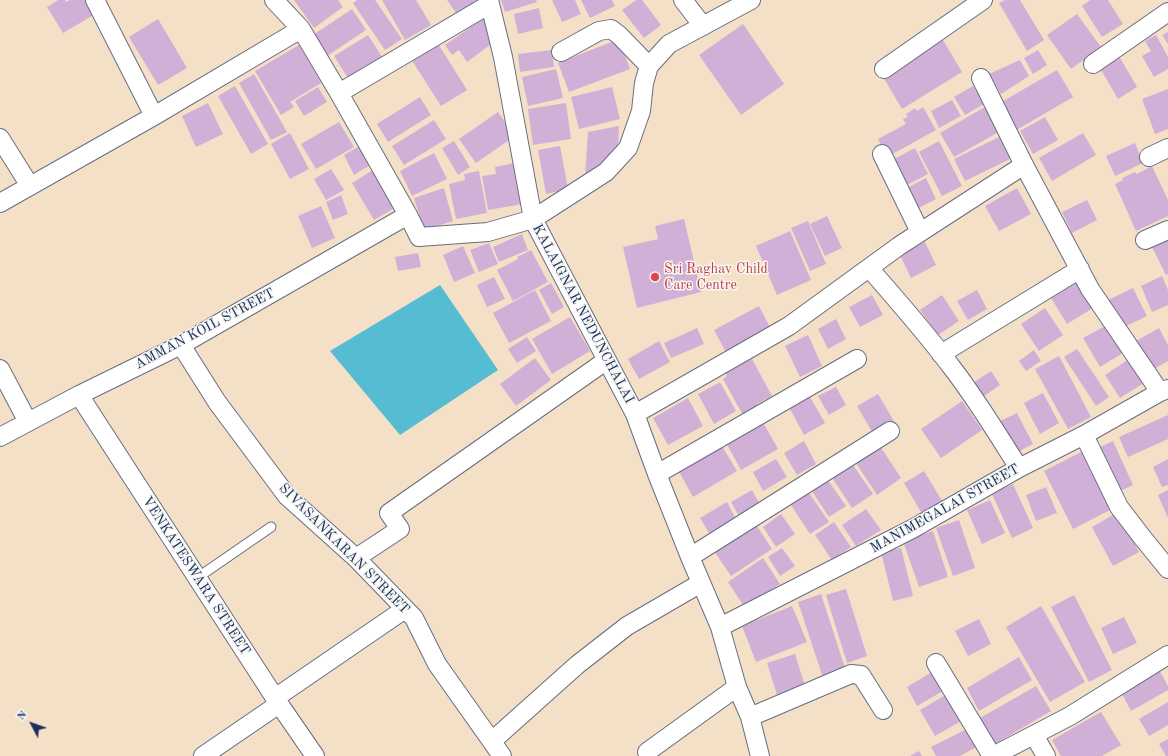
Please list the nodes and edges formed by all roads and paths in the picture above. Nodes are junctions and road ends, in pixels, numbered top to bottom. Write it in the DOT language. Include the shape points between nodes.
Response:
graph roads {
  1 [pos="95,0"];
  2 [pos="274,0"];
  3 [pos="683,0"];
  4 [pos="751,0"];
  5 [pos="983,0"];
  6 [pos="489,2"];
  7 [pos="1168,12"];
  8 [pos="703,26"];
  9 [pos="301,29"];
  10 [pos="561,52"];
  11 [pos="1093,64"];
  12 [pos="649,66"];
  13 [pos="884,69"];
  14 [pos="981,78"];
  15 [pos="339,93"];
  16 [pos="154,116"];
  17 [pos="0,138"];
  18 [pos="1168,148"];
  19 [pos="882,154"];
  20 [pos="1149,157"];
  21 [pos="1024,165"];
  22 [pos="30,186"];
  23 [pos="0,203"];
  24 [pos="408,216"];
  25 [pos="533,220"];
  26 [pos="1168,230"];
  27 [pos="920,232"];
  28 [pos="1145,240"];
  29 [pos="869,268"];
  30 [pos="1080,269"];
  31 [pos="181,345"];
  32 [pos="941,354"];
  33 [pos="857,359"];
  34 [pos="607,360"];
  35 [pos="0,369"];
  36 [pos="1164,390"];
  37 [pos="79,395"];
  38 [pos="635,414"];
  39 [pos="28,422"];
  40 [pos="890,430"];
  41 [pos="1084,435"];
  42 [pos="0,437"];
  43 [pos="1019,468"];
  44 [pos="656,474"];
  45 [pos="271,527"];
  46 [pos="690,557"];
  47 [pos="356,558"];
  48 [pos="1168,569"];
  49 [pos="197,578"];
  50 [pos="701,583"];
  51 [pos="405,609"];
  52 [pos="720,627"];
  53 [pos="1166,659"];
  54 [pos="936,663"];
  55 [pos="737,687"];
  56 [pos="277,701"];
  57 [pos="883,710"];
  58 [pos="750,717"];
  59 [pos="1034,735"];
  60 [pos="492,741"];
  61 [pos="647,752"];
  62 [pos="202,756"];
  63 [pos="315,756"];
  64 [pos="502,756"];
  65 [pos="760,756"];
  66 [pos="993,756"];
  67 [pos="1046,756"];
  1 -- 16 [label="street"];
  2 -- 9 [label="street, KALAIGNAR NEDUNCHALAI"];
  3 -- 8 [label="street"];
  4 -- 8 [label="street"];
  5 -- 13 [label="street"];
  6 -- 15 [label="street"];
  6 -- 25 [label="street" via="503,57"];
  7 -- 11 [label="street"];
  8 -- 12 [label="street" via="668,44"];
  9 -- 15 [label="street, KALAIGNAR NEDUNCHALAI"];
  9 -- 16 [label="street"];
  10 -- 12 [label="street" via="598,31 611,29"];
  12 -- 25 [label="street" via="644,82 641,111 628,148 606,172"];
  14 -- 21 [label="street"];
  15 -- 24 [label="street, KALAIGNAR NEDUNCHALAI"];
  16 -- 22 [label="street"];
  17 -- 22 [label="street"];
  18 -- 20 [label="street"];
  19 -- 27 [label="street"];
  21 -- 27 [label="street"];
  21 -- 30 [label="street"];
  22 -- 23 [label="street"];
  24 -- 25 [label="street, KALAIGNAR NEDUNCHALAI" via="418,237 488,232"];
  24 -- 31 [label="street, AMMAN KOIL STREET"];
  25 -- 34 [label="street, KALAIGNAR NEDUNCHALAI"];
  26 -- 28 [label="street"];
  27 -- 29 [label="street"];
  29 -- 32 [label="street"];
  29 -- 38 [label="street" via="789,326"];
  30 -- 32 [label="street"];
  30 -- 36 [label="street" via="1090,289"];
  31 -- 37 [label="street, AMMAN KOIL STREET"];
  31 -- 47 [label="street, SIVASANKARAN STREET" via="217,402 287,496"];
  32 -- 43 [label="street"];
  33 -- 44 [label="street"];
  34 -- 38 [label="street, KALAIGNAR NEDUNCHALAI"];
  34 -- 47 [label="street" via="389,513 400,529"];
  35 -- 39 [label="street"];
  36 -- 41 [label="street, MANIMEGALAI STREET"];
  37 -- 39 [label="street, AMMAN KOIL STREET"];
  37 -- 49 [label="street, VENKATESWARA STREET"];
  38 -- 44 [label="street, KALAIGNAR NEDUNCHALAI"];
  39 -- 42 [label="street, AMMAN KOIL STREET"];
  40 -- 46 [label="street"];
  41 -- 43 [label="street, MANIMEGALAI STREET"];
  41 -- 48 [label="street" via="1119,506"];
  43 -- 52 [label="street, MANIMEGALAI STREET" via="914,528"];
  44 -- 46 [label="street, KALAIGNAR NEDUNCHALAI"];
  45 -- 49 [label="lane"];
  46 -- 50 [label="street, KALAIGNAR NEDUNCHALAI"];
  47 -- 51 [label="street, SIVASANKARAN STREET"];
  49 -- 56 [label="street, VENKATESWARA STREET"];
  50 -- 52 [label="street, KALAIGNAR NEDUNCHALAI"];
  50 -- 60 [label="street" via="627,626 577,665"];
  51 -- 56 [label="street"];
  51 -- 60 [label="street, SIVASANKARAN STREET" via="414,618 437,664"];
  52 -- 55 [label="street, KALAIGNAR NEDUNCHALAI"];
  53 -- 59 [label="street"];
  54 -- 66 [label="street"];
  55 -- 58 [label="street, KALAIGNAR NEDUNCHALAI"];
  55 -- 61 [label="street"];
  56 -- 62 [label="street"];
  56 -- 63 [label="street, VENKATESWARA STREET"];
  57 -- 58 [label="street" via="861,676 852,674"];
  58 -- 65 [label="street, KALAIGNAR NEDUNCHALAI"];
  59 -- 66 [label="street"];
  59 -- 67 [label="street"];
  60 -- 64 [label="street, SIVASANKARAN STREET"];
}
